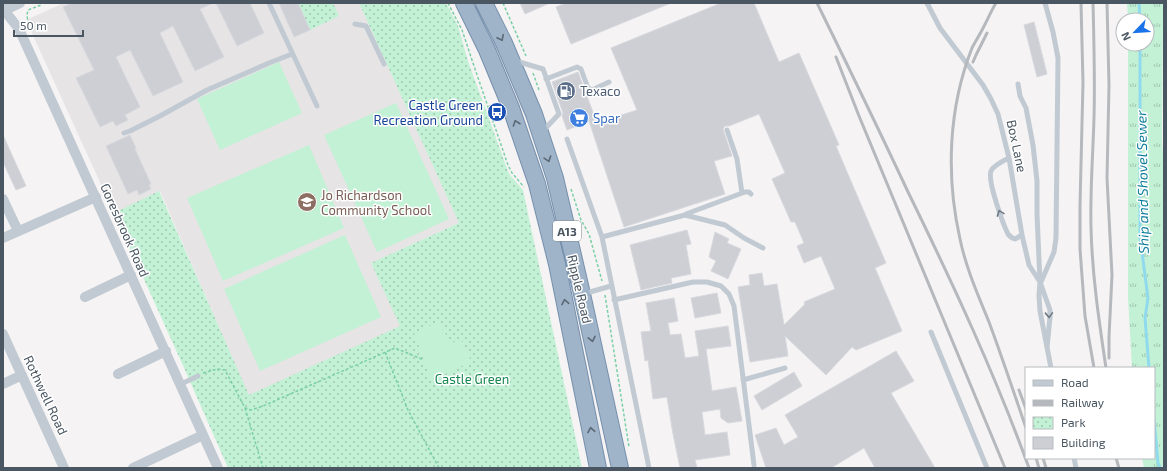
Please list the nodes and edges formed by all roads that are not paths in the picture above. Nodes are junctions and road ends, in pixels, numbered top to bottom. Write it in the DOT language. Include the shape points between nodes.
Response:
graph roads {
  1 [pos="20,3"];
  2 [pos="269,3"];
  3 [pos="464,3"];
  4 [pos="484,3"];
  5 [pos="927,3"];
  6 [pos="1045,3"];
  7 [pos="3,9"];
  8 [pos="355,24"];
  9 [pos="292,54"];
  10 [pos="511,60"];
  11 [pos="384,64"];
  12 [pos="546,79"];
  13 [pos="609,82"];
  14 [pos="1018,84"];
  15 [pos="316,106"];
  16 [pos="727,130"];
  17 [pos="124,132"];
  18 [pos="541,135"];
  19 [pos="567,139"];
  20 [pos="1009,158"];
  21 [pos="742,194"];
  22 [pos="751,194"];
  23 [pos="96,197"];
  24 [pos="3,199"];
  25 [pos="685,215"];
  26 [pos="18,231"];
  27 [pos="1022,235"];
  28 [pos="602,237"];
  29 [pos="3,238"];
  30 [pos="764,248"];
  31 [pos="131,275"];
  32 [pos="1040,282"];
  33 [pos="611,286"];
  34 [pos="582,294"];
  35 [pos="85,297"];
  36 [pos="614,300"];
  37 [pos="931,332"];
  38 [pos="3,334"];
  39 [pos="1047,348"];
  40 [pos="166,351"];
  41 [pos="1050,367"];
  42 [pos="785,368"];
  43 [pos="118,374"];
  44 [pos="22,375"];
  45 [pos="198,376"];
  46 [pos="743,380"];
  47 [pos="3,384"];
  48 [pos="180,384"];
  49 [pos="203,434"];
  50 [pos="754,465"];
  51 [pos="64,468"];
  52 [pos="134,468"];
  53 [pos="218,468"];
  54 [pos="598,468"];
  55 [pos="620,468"];
  56 [pos="649,468"];
  57 [pos="987,468"];
  1 -- 7 [label="street"];
  2 -- 9 [label="lane"];
  54 -- 3 [label="highway, Ripple Road / A13, one-way" via="557,264 537,184 511,108"];
  4 -- 10 [label="highway, Ripple Road / A13, one-way"];
  5 -- 20 [label="lane, Box Lane" via="940,28 991,99 998,114"];
  6 -- 32 [label="lane" via="1058,58 1056,238 1054,252"];
  7 -- 23 [label="street, Goresbrook Road" via="19,29"];
  8 -- 11 [label="lane" via="366,26"];
  9 -- 15 [label="lane"];
  9 -- 17 [label="lane" via="207,90"];
  10 -- 12 [label="lane" via="543,69"];
  10 -- 18 [label="highway, Ripple Road / A13"];
  12 -- 13 [label="lane" via="577,67 581,69 588,88 592,90"];
  12 -- 18 [label="lane" via="559,114"];
  14 -- 32 [label="lane" via="1026,108 1037,181"];
  16 -- 21 [label="lane" via="737,159"];
  18 -- 34 [label="highway, Ripple Road / A13, one-way" via="555,178"];
  19 -- 28 [label="lane"];
  20 -- 27 [label="lane, Box Lane"];
  27 -- 20 [label="lane, one-way" via="1016,239 1009,234 990,177 996,165"];
  21 -- 22 [label="lane"];
  21 -- 25 [label="lane"];
  23 -- 26 [label="street"];
  23 -- 31 [label="street, Goresbrook Road"];
  24 -- 26 [label="street"];
  25 -- 28 [label="lane"];
  25 -- 30 [label="lane" via="725,225"];
  26 -- 29 [label="street"];
  27 -- 32 [label="lane, Box Lane" via="1029,265"];
  28 -- 33 [label="lane"];
  31 -- 35 [label="street"];
  31 -- 40 [label="street, Goresbrook Road"];
  32 -- 39 [label="lane, Box Lane" via="1040,311"];
  32 -- 39 [label="lane, Box Lane, one-way" via="1050,310"];
  33 -- 34 [label="lane"];
  33 -- 36 [label="lane"];
  34 -- 55 [label="highway, Ripple Road / A13, one-way"];
  36 -- 46 [label="lane" via="693,282 721,286 729,294 734,306"];
  36 -- 56 [label="lane"];
  37 -- 57 [label="lane"];
  38 -- 44 [label="street, Rothwell Road"];
  39 -- 41 [label="lane, Box Lane"];
  40 -- 43 [label="street"];
  40 -- 48 [label="street, Goresbrook Road"];
  42 -- 46 [label="lane"];
  44 -- 47 [label="street"];
  44 -- 51 [label="street, Rothwell Road"];
  45 -- 48 [label="lane"];
  46 -- 50 [label="lane"];
  48 -- 49 [label="street, Goresbrook Road"];
  49 -- 52 [label="street"];
  49 -- 53 [label="street, Goresbrook Road"];
}
